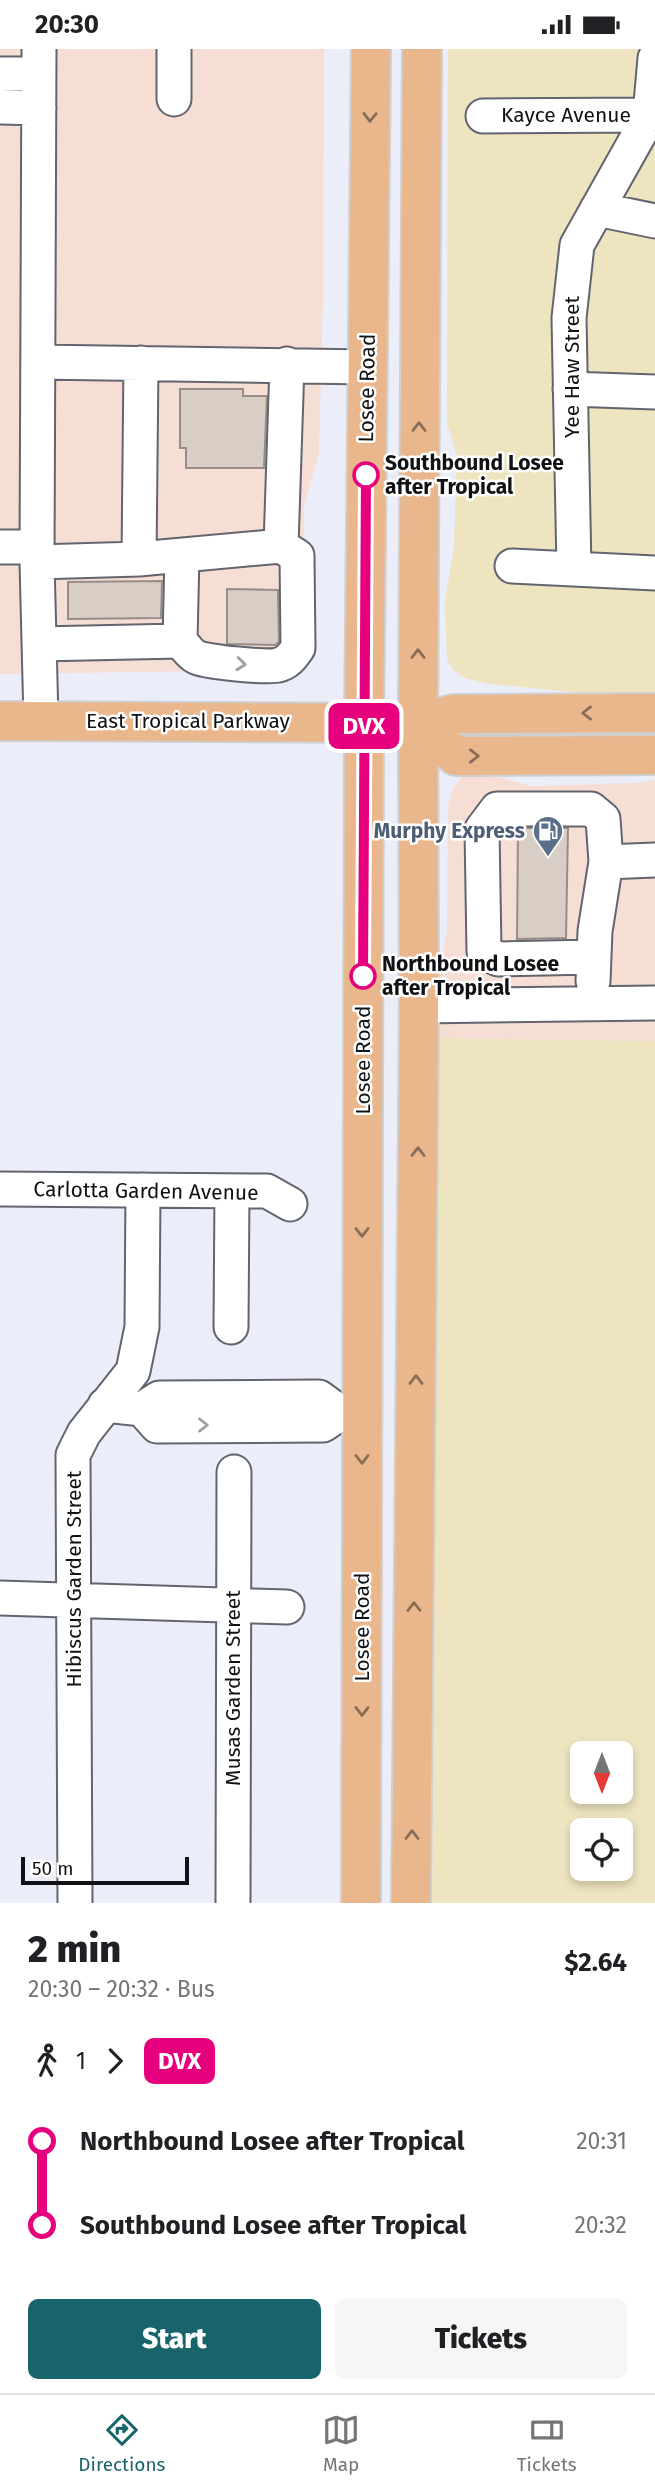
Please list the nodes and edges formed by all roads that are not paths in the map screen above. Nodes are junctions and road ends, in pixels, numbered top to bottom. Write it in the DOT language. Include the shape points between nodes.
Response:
graph roads {
  1 [pos="174,49"];
  2 [pos="371,49"];
  3 [pos="422,49"];
  4 [pos="655,58"];
  5 [pos="39,62"];
  6 [pos="0,74"];
  7 [pos="174,99"];
  8 [pos="0,107"];
  9 [pos="39,108"];
  10 [pos="650,115"];
  11 [pos="483,116"];
  12 [pos="597,209"];
  13 [pos="655,221"];
  14 [pos="38,362"];
  15 [pos="141,363"];
  16 [pos="287,365"];
  17 [pos="368,367"];
  18 [pos="570,389"];
  19 [pos="655,391"];
  20 [pos="281,546"];
  21 [pos="0,547"];
  22 [pos="37,554"];
  23 [pos="181,555"];
  24 [pos="139,559"];
  25 [pos="512,566"];
  26 [pos="574,569"];
  27 [pos="655,573"];
  28 [pos="180,641"];
  29 [pos="39,643"];
  30 [pos="655,713"];
  31 [pos="41,720"];
  32 [pos="0,721"];
  33 [pos="364,723"];
  34 [pos="418,723"];
  35 [pos="655,755"];
  36 [pos="655,860"];
  37 [pos="606,862"];
  38 [pos="594,957"];
  39 [pos="592,1003"];
  40 [pos="655,1003"];
  41 [pos="419,1006"];
  42 [pos="0,1189"];
  43 [pos="143,1191"];
  44 [pos="232,1191"];
  45 [pos="290,1204"];
  46 [pos="231,1327"];
  47 [pos="105,1405"];
  48 [pos="351,1412"];
  49 [pos="233,1472"];
  50 [pos="0,1598"];
  51 [pos="74,1600"];
  52 [pos="233,1605"];
  53 [pos="287,1607"];
  54 [pos="75,1903"];
  55 [pos="233,1903"];
  56 [pos="361,1903"];
  57 [pos="411,1903"];
  1 -- 7 [label="street"];
  2 -- 17 [label="main road, Losee Road, one-way"];
  34 -- 3 [label="main road, one-way"];
  4 -- 10 [label="street, Yee Haw Street"];
  5 -- 6 [label="street"];
  5 -- 9 [label="street"];
  8 -- 9 [label="street"];
  9 -- 14 [label="street"];
  10 -- 11 [label="street, Kayce Avenue"];
  10 -- 12 [label="street, Yee Haw Street"];
  12 -- 13 [label="street"];
  12 -- 18 [label="street, Yee Haw Street" via="577,245 569,319"];
  14 -- 15 [label="street"];
  14 -- 22 [label="street"];
  15 -- 16 [label="street"];
  15 -- 24 [label="street"];
  16 -- 17 [label="street"];
  16 -- 20 [label="street"];
  17 -- 33 [label="main road, Losee Road"];
  18 -- 19 [label="street"];
  18 -- 26 [label="street, Yee Haw Street"];
  20 -- 23 [label="street"];
  28 -- 20 [label="street, one-way" via="195,657 212,661 269,667 291,658 298,648 297,556"];
  21 -- 22 [label="street"];
  22 -- 24 [label="street"];
  22 -- 29 [label="street"];
  23 -- 24 [label="street"];
  23 -- 28 [label="street"];
  25 -- 26 [label="street"];
  26 -- 27 [label="street"];
  28 -- 29 [label="street"];
  29 -- 31 [label="street"];
  30 -- 34 [label="main road, East Tropical Parkway, one-way" via="454,714"];
  31 -- 32 [label="main road, East Tropical Parkway"];
  31 -- 33 [label="main road, East Tropical Parkway"];
  33 -- 34 [label="main road, East Tropical Parkway"];
  33 -- 48 [label="main road, Losee Road, one-way"];
  34 -- 35 [label="main road, one-way" via="456,756"];
  34 -- 41 [label="main road"];
  36 -- 37 [label="street"];
  37 -- 38 [label="street"];
  37 -- 38 [label="street" via="603,819 590,809 497,809 482,829 484,952 498,959"];
  38 -- 39 [label="street"];
  39 -- 40 [label="street"];
  39 -- 41 [label="street"];
  57 -- 41 [label="main road, one-way"];
  42 -- 43 [label="street, Carlotta Garden Avenue"];
  43 -- 44 [label="street, Carlotta Garden Avenue"];
  43 -- 47 [label="street, Hibiscus Garden Street" via="142,1327 133,1371"];
  44 -- 45 [label="street, Carlotta Garden Avenue" via="267,1191"];
  44 -- 46 [label="street"];
  47 -- 48 [label="street" via="142,1409 157,1426 323,1425"];
  47 -- 51 [label="street, Hibiscus Garden Street" via="73,1455"];
  48 -- 56 [label="main road, Losee Road, one-way"];
  49 -- 52 [label="street, Musas Garden Street"];
  50 -- 51 [label="street"];
  51 -- 52 [label="street"];
  51 -- 54 [label="street, Hibiscus Garden Street"];
  52 -- 53 [label="street"];
  52 -- 55 [label="street, Musas Garden Street"];
}
